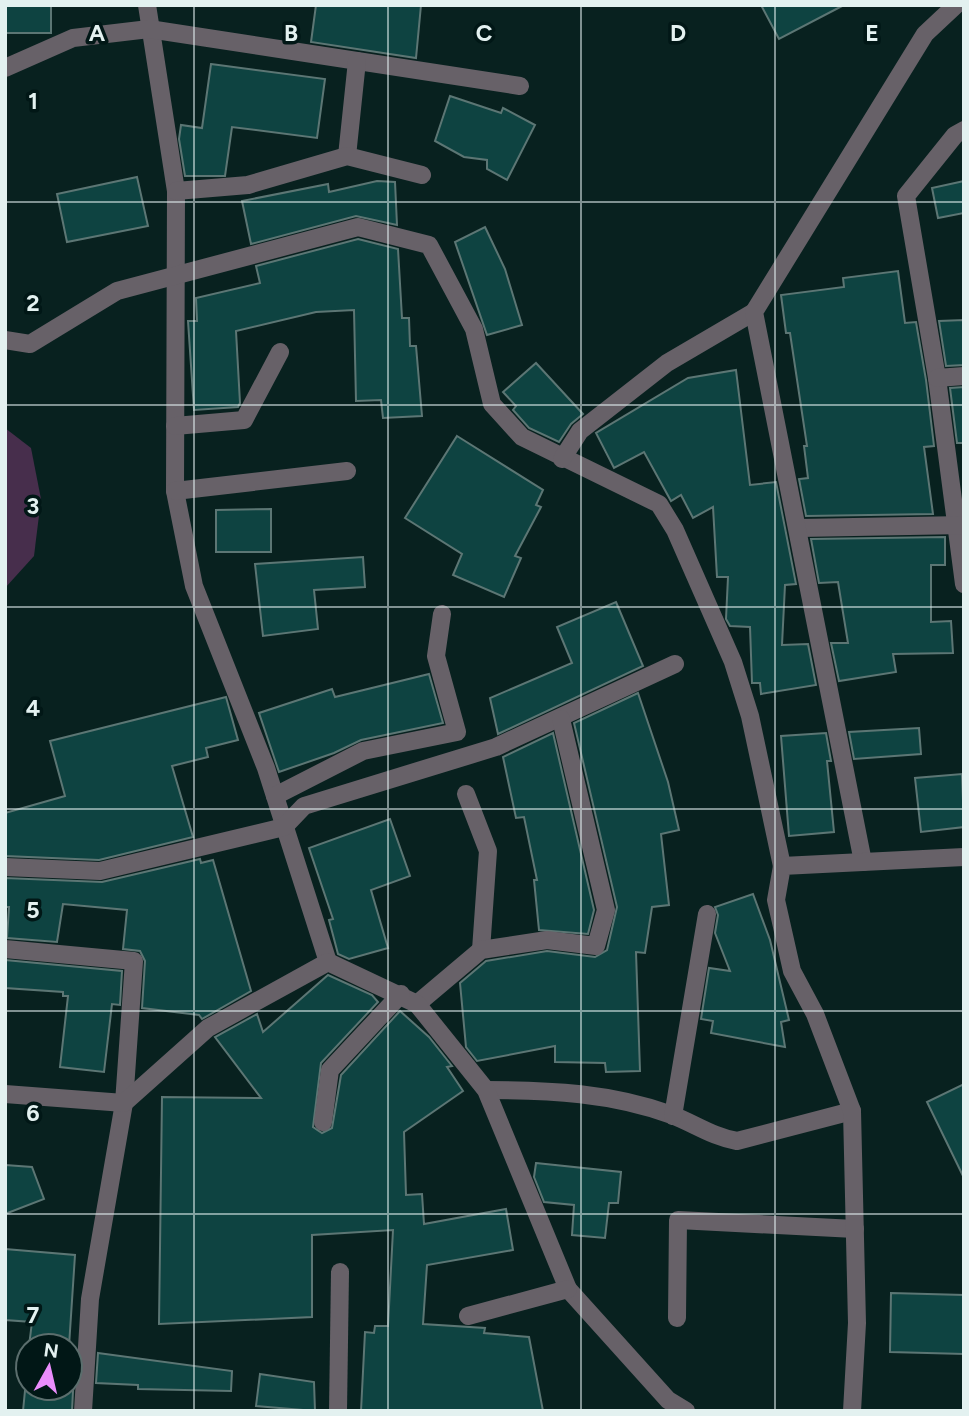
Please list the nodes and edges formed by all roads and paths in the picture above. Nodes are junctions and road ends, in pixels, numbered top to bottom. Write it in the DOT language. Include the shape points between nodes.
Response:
graph roads {
  1 [pos="147,5"];
  2 [pos="956,5"];
  3 [pos="149,29"];
  4 [pos="357,61"];
  5 [pos="5,68"];
  6 [pos="520,86"];
  7 [pos="964,130"];
  8 [pos="347,156"];
  9 [pos="422,175"];
  10 [pos="176,191"];
  11 [pos="174,277"];
  12 [pos="754,312"];
  13 [pos="5,340"];
  14 [pos="280,352"];
  15 [pos="964,376"];
  16 [pos="937,378"];
  17 [pos="175,426"];
  18 [pos="562,459"];
  19 [pos="346,471"];
  20 [pos="175,491"];
  21 [pos="961,525"];
  22 [pos="799,528"];
  23 [pos="964,584"];
  24 [pos="442,614"];
  25 [pos="675,664"];
  26 [pos="561,719"];
  27 [pos="466,794"];
  28 [pos="275,796"];
  29 [pos="285,827"];
  30 [pos="964,857"];
  31 [pos="863,862"];
  32 [pos="782,866"];
  33 [pos="5,867"];
  34 [pos="707,914"];
  35 [pos="5,949"];
  36 [pos="481,950"];
  37 [pos="328,962"];
  38 [pos="401,994"];
  39 [pos="417,1004"];
  40 [pos="486,1090"];
  41 [pos="5,1094"];
  42 [pos="124,1102"];
  43 [pos="852,1111"];
  44 [pos="673,1116"];
  45 [pos="323,1122"];
  46 [pos="855,1229"];
  47 [pos="340,1272"];
  48 [pos="568,1289"];
  49 [pos="468,1316"];
  50 [pos="677,1318"];
  51 [pos="83,1411"];
  52 [pos="338,1411"];
  53 [pos="687,1411"];
  54 [pos="852,1411"];
  1 -- 3 [label="street"];
  2 -- 12 [label="street" via="925,34"];
  3 -- 4 [label="street"];
  3 -- 5 [label="street" via="73,38"];
  3 -- 10 [label="street"];
  4 -- 6 [label="street"];
  4 -- 8 [label="street"];
  7 -- 16 [label="street" via="906,196"];
  8 -- 9 [label="street"];
  8 -- 10 [label="street" via="248,185"];
  10 -- 11 [label="street"];
  11 -- 13 [label="street" via="117,291 30,344"];
  11 -- 17 [label="street"];
  11 -- 18 [label="street" via="358,227 429,245 474,329 492,404 522,437 547,446"];
  12 -- 18 [label="street" via="667,363 580,431"];
  12 -- 22 [label="street"];
  14 -- 17 [label="street" via="244,420"];
  15 -- 16 [label="street"];
  16 -- 21 [label="street"];
  17 -- 20 [label="street"];
  18 -- 32 [label="street" via="659,504 675,530 733,662 750,716"];
  19 -- 20 [label="street"];
  20 -- 28 [label="street" via="194,586"];
  21 -- 22 [label="street"];
  21 -- 23 [label="street"];
  22 -- 31 [label="street"];
  24 -- 28 [label="street" via="436,656 457,732 363,751"];
  25 -- 26 [label="street"];
  26 -- 29 [label="street" via="496,747 304,806"];
  26 -- 36 [label="street" via="606,910 596,946 547,940"];
  27 -- 36 [label="street" via="488,851"];
  28 -- 29 [label="street"];
  29 -- 33 [label="street" via="100,871"];
  29 -- 37 [label="street"];
  30 -- 31 [label="street"];
  31 -- 32 [label="street"];
  32 -- 43 [label="street" via="776,900 792,971 815,1014"];
  34 -- 44 [label="street"];
  35 -- 42 [label="street" via="134,961"];
  36 -- 39 [label="street"];
  37 -- 38 [label="street"];
  37 -- 42 [label="street" via="208,1028"];
  38 -- 39 [label="street"];
  38 -- 45 [label="street" via="330,1070"];
  39 -- 40 [label="street"];
  40 -- 44 [label="street" via="552,1090 618,1100"];
  40 -- 48 [label="street"];
  41 -- 42 [label="street"];
  42 -- 51 [label="street" via="90,1299"];
  43 -- 44 [label="street" via="737,1141"];
  43 -- 46 [label="street"];
  46 -- 50 [label="street" via="678,1220"];
  46 -- 54 [label="street" via="857,1323"];
  47 -- 52 [label="street"];
  48 -- 49 [label="street"];
  48 -- 53 [label="street" via="667,1400"];
}
